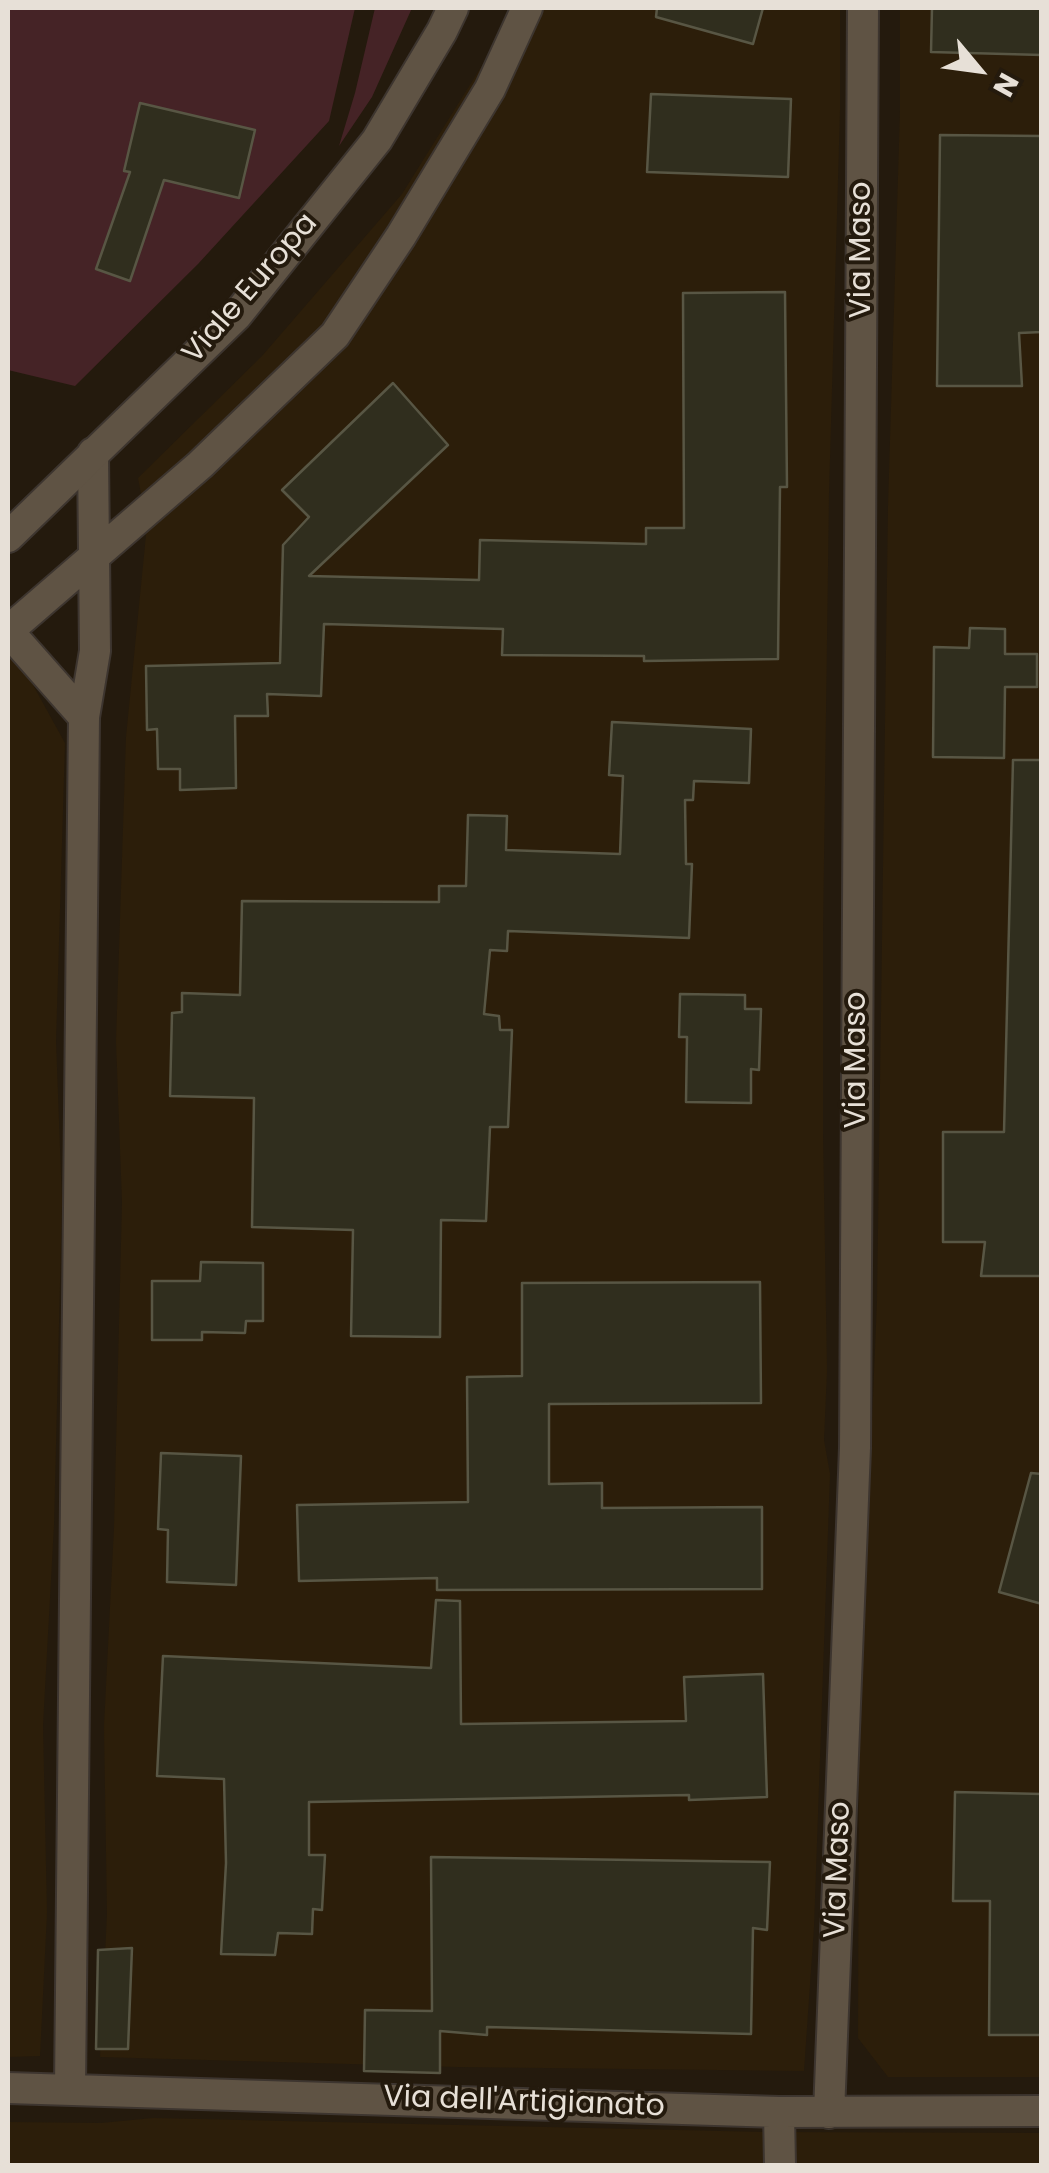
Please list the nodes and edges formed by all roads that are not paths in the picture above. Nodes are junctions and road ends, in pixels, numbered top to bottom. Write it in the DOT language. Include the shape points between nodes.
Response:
graph roads {
  1 [pos="453,8"];
  2 [pos="526,8"];
  3 [pos="864,8"];
  4 [pos="93,454"];
  5 [pos="8,537"];
  6 [pos="94,556"];
  7 [pos="8,631"];
  8 [pos="84,717"];
  9 [pos="8,2088"];
  10 [pos="70,2088"];
  11 [pos="1042,2111"];
  12 [pos="779,2112"];
  13 [pos="829,2112"];
  14 [pos="780,2166"];
  1 -- 4 [label="street, Viale Europa" via="376,140 237,315"];
  2 -- 6 [label="street" via="490,89 335,335"];
  3 -- 13 [label="street, Via Maso" via="854,1448"];
  4 -- 5 [label="street, Viale Europa"];
  4 -- 6 [label="street"];
  6 -- 7 [label="street"];
  6 -- 8 [label="street" via="95,652"];
  7 -- 8 [label="street"];
  8 -- 10 [label="street"];
  9 -- 10 [label="street, Via dell'Artigianato"];
  10 -- 12 [label="street, Via dell'Artigianato"];
  11 -- 13 [label="street, Via dell'Artigianato"];
  12 -- 13 [label="street, Via dell'Artigianato"];
  12 -- 14 [label="street"];
}
